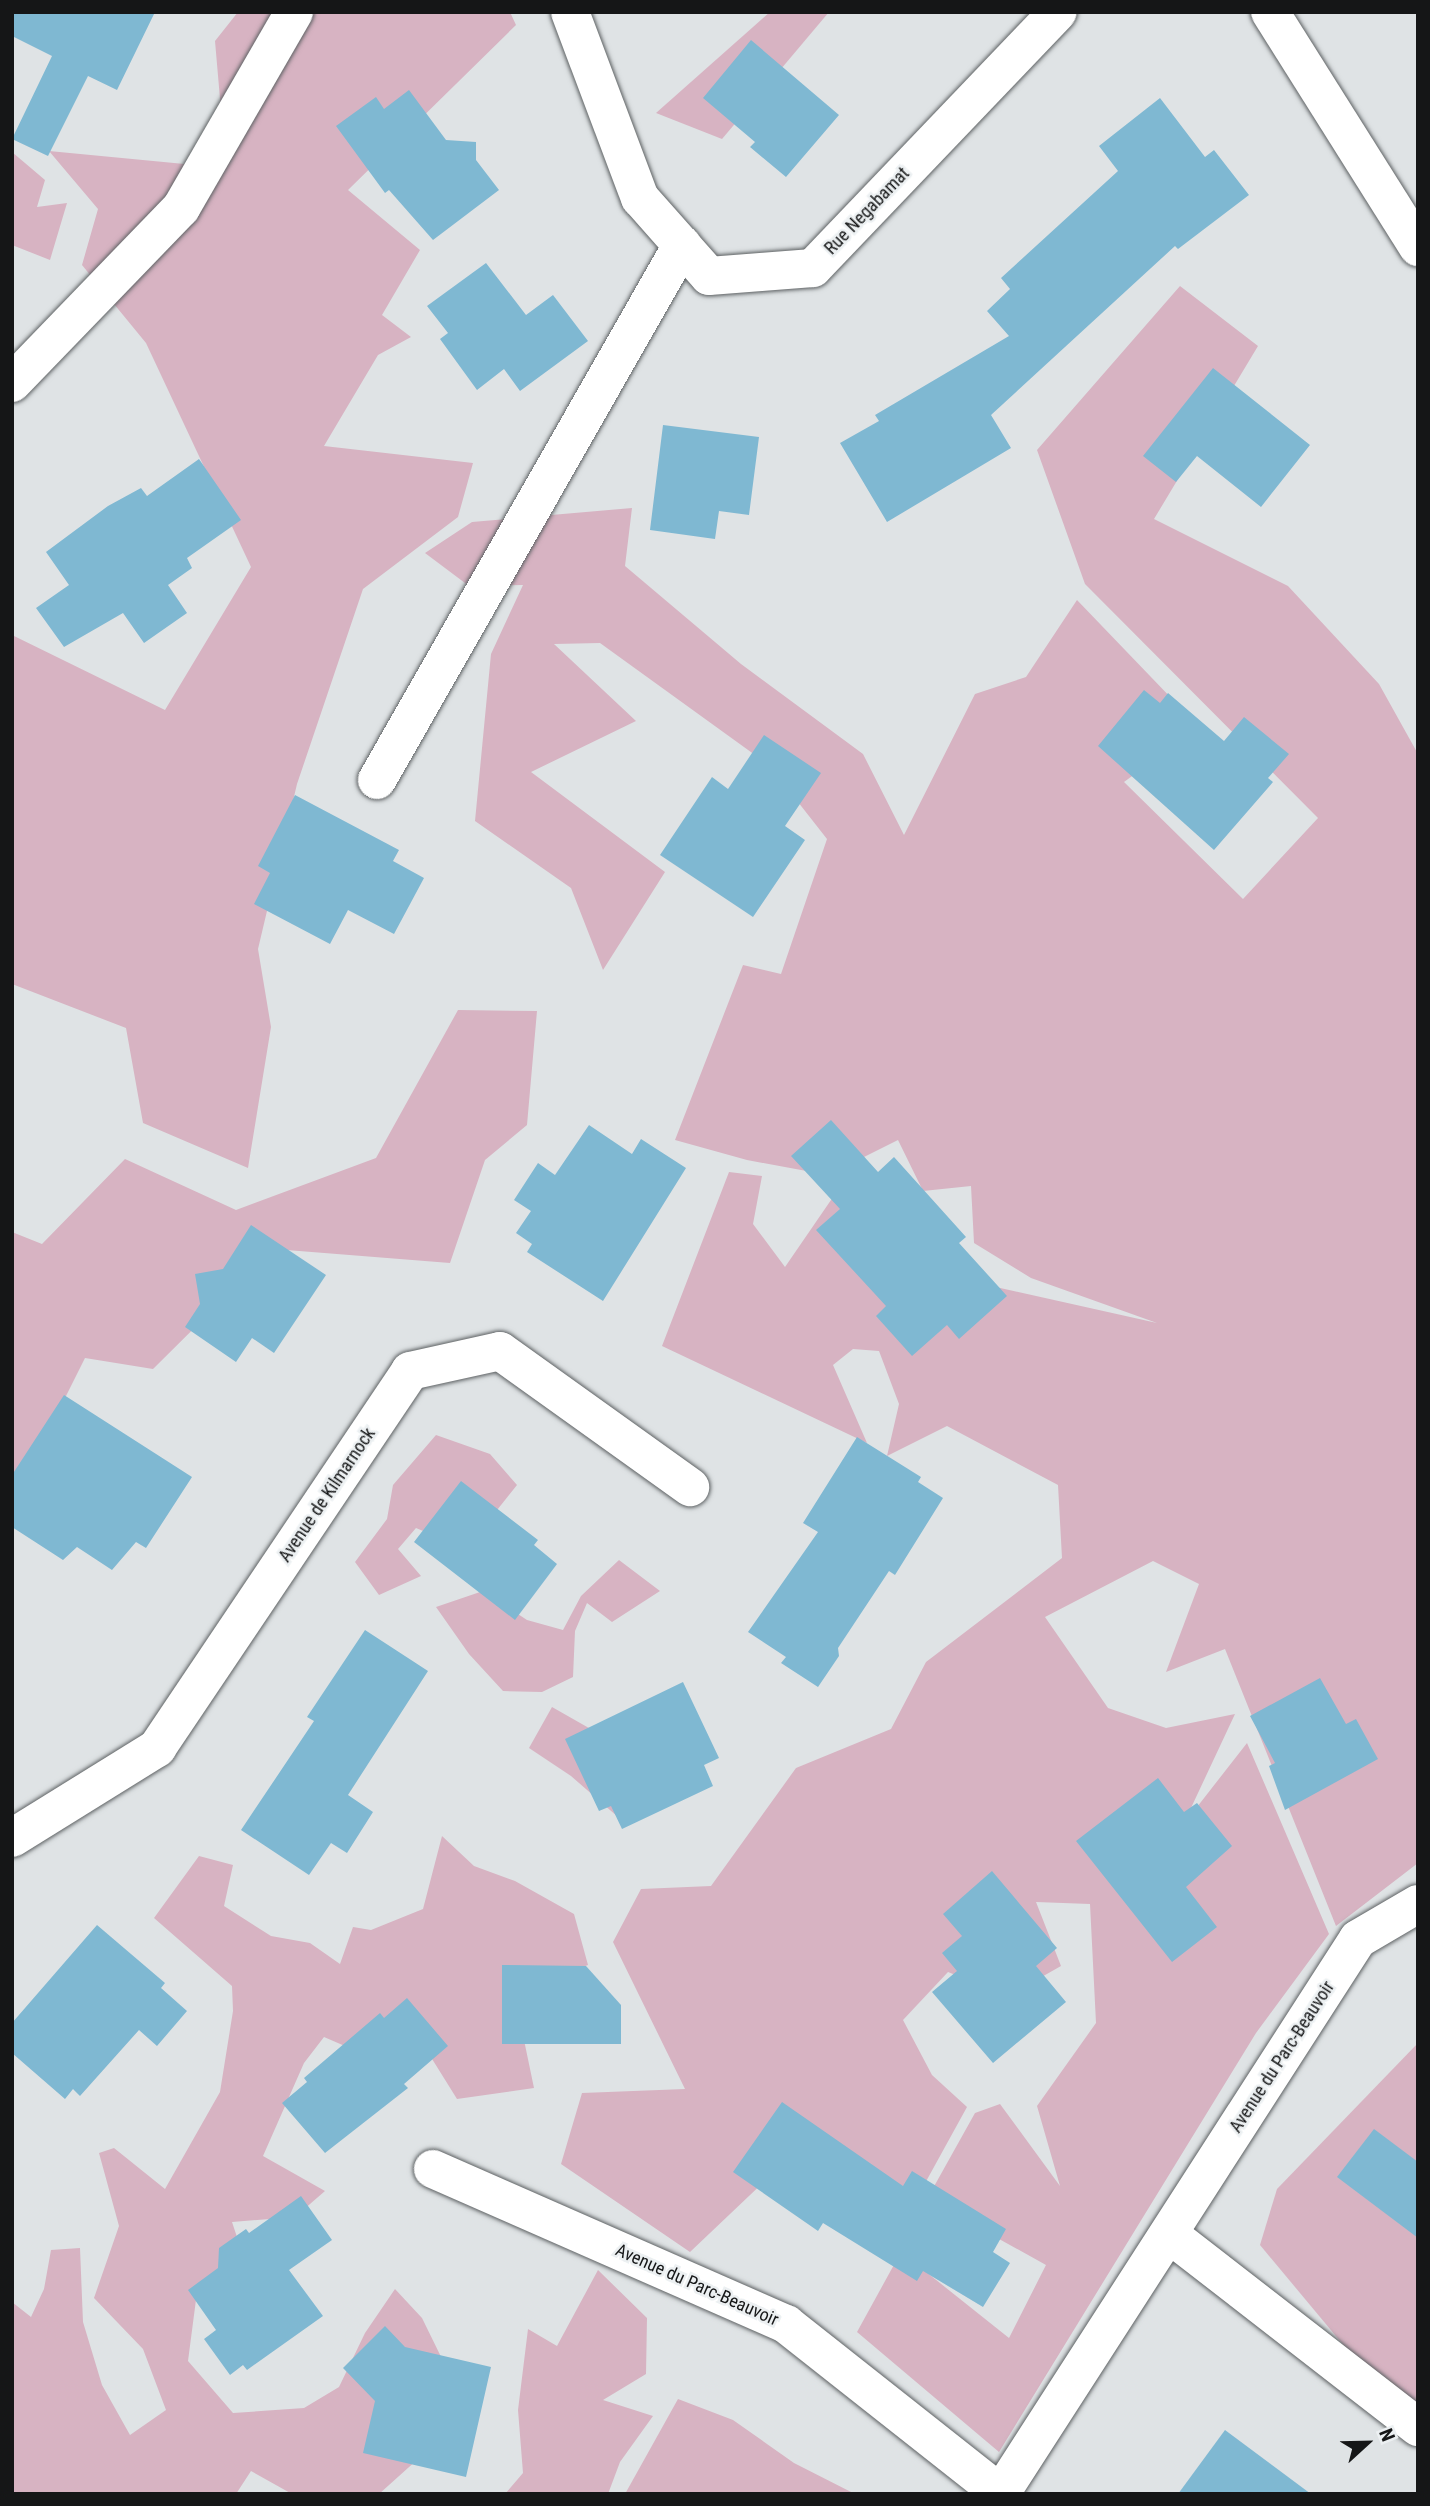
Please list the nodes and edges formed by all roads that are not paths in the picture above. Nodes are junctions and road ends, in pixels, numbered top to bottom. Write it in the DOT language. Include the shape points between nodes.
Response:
graph roads {
  1 [pos="294,12"];
  2 [pos="570,12"];
  3 [pos="1058,12"];
  4 [pos="1270,12"];
  5 [pos="682,245"];
  6 [pos="1418,247"];
  7 [pos="12,383"];
  8 [pos="377,780"];
  9 [pos="690,1487"];
  10 [pos="12,1838"];
  11 [pos="1418,1905"];
  12 [pos="433,2169"];
  13 [pos="1170,2234"];
  14 [pos="1418,2427"];
  15 [pos="1001,2494"];
  1 -- 7 [label="street" via="181,208"];
  2 -- 5 [label="street, Rue Negabamat" via="640,198"];
  3 -- 5 [label="street, Rue Negabamat" via="813,268 709,276"];
  4 -- 6 [label="street"];
  5 -- 8 [label="street"];
  9 -- 10 [label="street, Avenue de Kilmarnock" via="500,1351 410,1371 157,1748"];
  11 -- 13 [label="street, Avenue du Parc-Beauvoir" via="1358,1938"];
  12 -- 15 [label="street, Avenue du Parc-Beauvoir" via="786,2324"];
  13 -- 14 [label="street"];
  13 -- 15 [label="street, Avenue du Parc-Beauvoir"];
}
